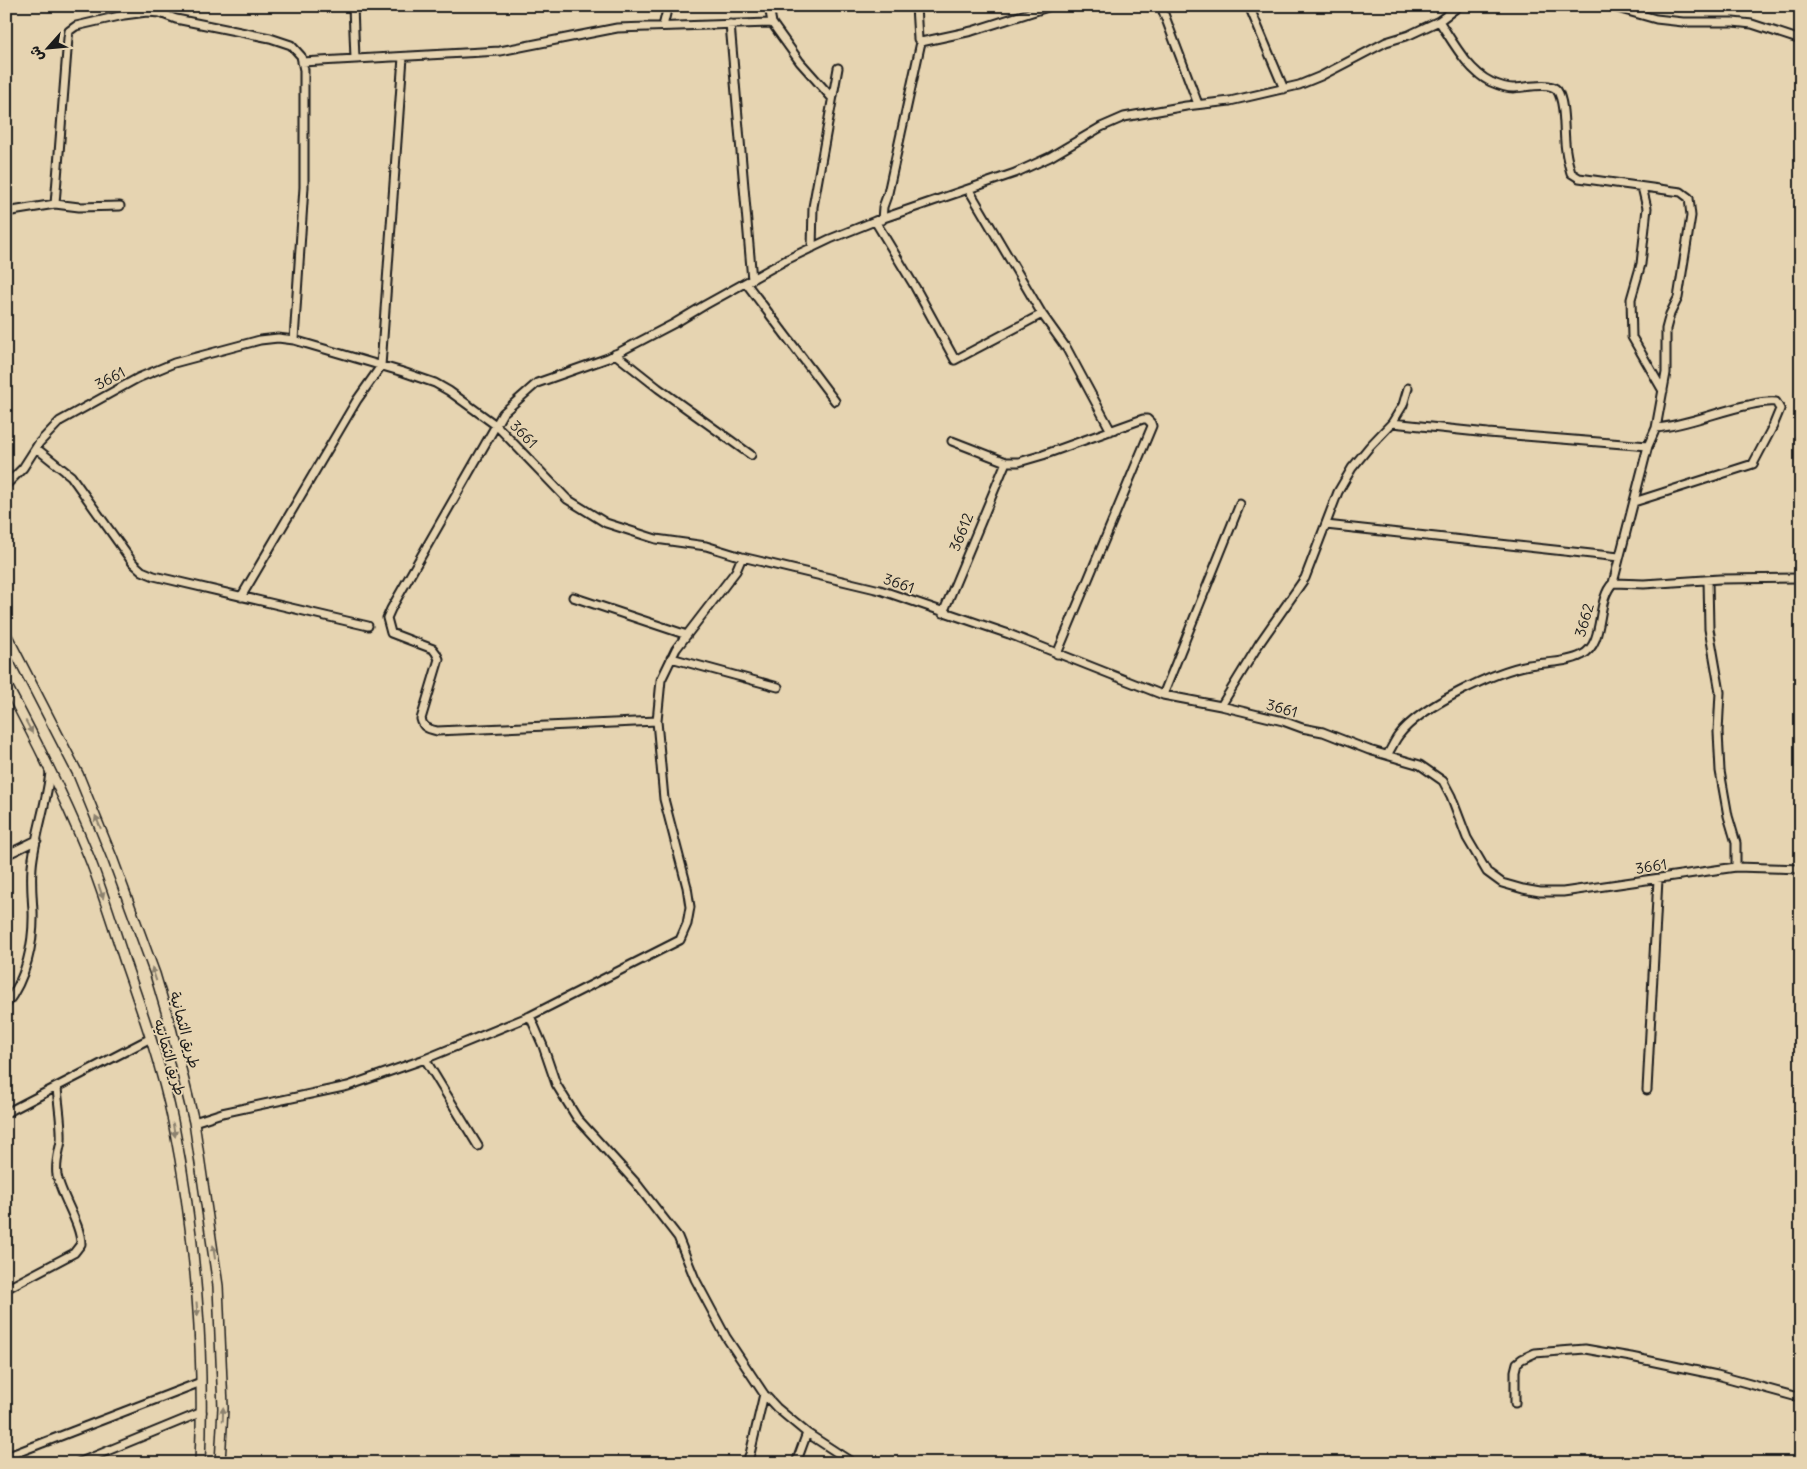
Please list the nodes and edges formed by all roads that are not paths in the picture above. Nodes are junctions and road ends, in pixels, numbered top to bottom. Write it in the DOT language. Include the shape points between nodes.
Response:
graph roads {
  1 [pos="353,6"];
  2 [pos="668,6"];
  3 [pos="769,6"];
  4 [pos="916,6"];
  5 [pos="1051,6"];
  6 [pos="1161,6"];
  7 [pos="1249,6"];
  8 [pos="1459,6"];
  9 [pos="1610,6"];
  10 [pos="1439,21"];
  11 [pos="772,23"];
  12 [pos="730,24"];
  13 [pos="663,26"];
  14 [pos="1801,40"];
  15 [pos="921,42"];
  16 [pos="403,57"];
  17 [pos="355,60"];
  18 [pos="302,62"];
  19 [pos="838,68"];
  20 [pos="1284,89"];
  21 [pos="832,98"];
  22 [pos="1198,104"];
  23 [pos="1642,187"];
  24 [pos="969,190"];
  25 [pos="55,204"];
  26 [pos="120,206"];
  27 [pos="6,212"];
  28 [pos="878,220"];
  29 [pos="812,248"];
  30 [pos="749,281"];
  31 [pos="1042,314"];
  32 [pos="294,340"];
  33 [pos="615,354"];
  34 [pos="381,366"];
  35 [pos="1408,388"];
  36 [pos="1663,391"];
  37 [pos="835,402"];
  38 [pos="1392,423"];
  39 [pos="496,426"];
  40 [pos="1656,428"];
  41 [pos="1111,431"];
  42 [pos="952,441"];
  43 [pos="1648,446"];
  44 [pos="36,448"];
  45 [pos="751,455"];
  46 [pos="1006,462"];
  47 [pos="6,485"];
  48 [pos="1634,502"];
  49 [pos="1240,504"];
  50 [pos="1326,524"];
  51 [pos="742,556"];
  52 [pos="1619,557"];
  53 [pos="1801,578"];
  54 [pos="1708,580"];
  55 [pos="1613,583"];
  56 [pos="241,597"];
  57 [pos="573,597"];
  58 [pos="943,613"];
  59 [pos="368,626"];
  60 [pos="6,634"];
  61 [pos="687,635"];
  62 [pos="1057,654"];
  63 [pos="671,658"];
  64 [pos="6,684"];
  65 [pos="778,687"];
  66 [pos="1164,695"];
  67 [pos="1221,706"];
  68 [pos="657,721"];
  69 [pos="1387,755"];
  70 [pos="50,772"];
  71 [pos="37,840"];
  72 [pos="6,854"];
  73 [pos="1736,867"];
  74 [pos="1801,869"];
  75 [pos="1658,879"];
  76 [pos="6,1005"];
  77 [pos="530,1016"];
  78 [pos="151,1038"];
  79 [pos="425,1059"];
  80 [pos="57,1087"];
  81 [pos="1648,1090"];
  82 [pos="6,1113"];
  83 [pos="194,1122"];
  84 [pos="478,1146"];
  85 [pos="6,1289"];
  86 [pos="201,1382"];
  87 [pos="764,1394"];
  88 [pos="1801,1398"];
  89 [pos="1515,1402"];
  90 [pos="202,1412"];
  91 [pos="807,1433"];
  92 [pos="6,1457"];
  93 [pos="78,1463"];
  94 [pos="200,1463"];
  95 [pos="220,1463"];
  96 [pos="746,1463"];
  97 [pos="796,1463"];
  98 [pos="853,1463"];
  1 -- 17 [label="street"];
  2 -- 13 [label="street"];
  3 -- 11 [label="street"];
  4 -- 15 [label="street" via="918,39"];
  5 -- 15 [label="street" via="964,33"];
  6 -- 22 [label="street"];
  7 -- 20 [label="street"];
  8 -- 10 [label="street"];
  9 -- 14 [label="street" via="1656,19 1752,24"];
  10 -- 20 [label="street" via="1386,42 1321,76"];
  10 -- 23 [label="street, 3662" via="1472,67 1490,82 1510,88 1543,85 1557,89 1571,173 1579,178"];
  11 -- 12 [label="street"];
  11 -- 21 [label="street"];
  12 -- 13 [label="street"];
  12 -- 30 [label="street"];
  13 -- 16 [label="street" via="617,28 500,51"];
  15 -- 28 [label="street" via="890,184"];
  16 -- 17 [label="street"];
  16 -- 34 [label="street"];
  17 -- 18 [label="street"];
  18 -- 25 [label="street" via="291,45 160,13 124,15 76,26 69,31 68,38"];
  18 -- 32 [label="street" via="304,187"];
  19 -- 21 [label="street"];
  20 -- 22 [label="street" via="1230,101"];
  21 -- 29 [label="street" via="813,207"];
  22 -- 24 [label="street" via="1124,117 1101,126 1050,157"];
  23 -- 36 [label="street" via="1647,208 1641,264 1631,299 1632,337"];
  23 -- 36 [label="street, 3662" via="1681,192 1689,198 1691,216 1678,298 1666,329"];
  24 -- 28 [label="street"];
  24 -- 31 [label="street"];
  25 -- 26 [label="street"];
  25 -- 27 [label="street"];
  28 -- 29 [label="street"];
  28 -- 31 [label="street" via="955,360"];
  29 -- 30 [label="street"];
  30 -- 33 [label="street"];
  30 -- 37 [label="street"];
  31 -- 41 [label="street" via="1067,349"];
  32 -- 34 [label="street, 3661"];
  32 -- 44 [label="street, 3661" via="260,340 156,370 60,421"];
  33 -- 39 [label="street" via="537,384 503,412"];
  33 -- 45 [label="street"];
  34 -- 39 [label="street, 3661" via="435,383"];
  34 -- 56 [label="street"];
  35 -- 38 [label="street" via="1403,405"];
  36 -- 40 [label="street, 3662"];
  38 -- 43 [label="street"];
  38 -- 50 [label="street" via="1352,468 1338,492"];
  39 -- 51 [label="street, 3661" via="567,499 593,517 656,539 706,546"];
  39 -- 68 [label="street" via="387,618 391,633 432,650 439,659 422,724 427,729 438,731"];
  40 -- 43 [label="street, 3662"];
  40 -- 48 [label="street" via="1769,401 1776,402 1780,409 1753,464"];
  41 -- 46 [label="street" via="1035,458"];
  41 -- 62 [label="street" via="1143,419 1149,420 1152,426"];
  42 -- 46 [label="street"];
  43 -- 48 [label="street, 3662"];
  44 -- 47 [label="street, 3661"];
  44 -- 56 [label="street" via="71,476 142,571"];
  46 -- 58 [label="street, 36612"];
  48 -- 52 [label="street, 3662"];
  49 -- 66 [label="street"];
  50 -- 52 [label="street"];
  50 -- 67 [label="street" via="1305,578"];
  51 -- 58 [label="street, 3661" via="880,590"];
  51 -- 61 [label="street" via="736,571"];
  52 -- 55 [label="street, 3662"];
  53 -- 54 [label="street"];
  54 -- 55 [label="street"];
  54 -- 73 [label="street" via="1709,629 1720,692 1720,771 1736,843"];
  55 -- 69 [label="street, 3662" via="1606,595 1594,641 1582,655 1514,669 1464,689 1434,706 1406,728"];
  56 -- 59 [label="street"];
  57 -- 61 [label="street"];
  58 -- 62 [label="street, 3661"];
  83 -- 60 [label="street, طريق الثمانية, one-way" via="155,974 114,860 78,774"];
  61 -- 63 [label="street"];
  62 -- 66 [label="street, 3661"];
  63 -- 65 [label="street"];
  63 -- 68 [label="street" via="661,680"];
  64 -- 70 [label="street, طريق الثمانيه, one-way"];
  66 -- 67 [label="street, 3661"];
  67 -- 69 [label="street, 3661" via="1323,732"];
  68 -- 77 [label="street" via="664,799 690,907 687,924 680,940 672,945"];
  69 -- 75 [label="street, 3661" via="1420,765 1443,781 1452,796 1466,838 1488,872 1502,882 1540,892 1563,892"];
  70 -- 71 [label="street"];
  70 -- 78 [label="street, طريق الثمانيه, one-way" via="89,858"];
  71 -- 72 [label="street"];
  71 -- 76 [label="street" via="31,879 32,939 17,988"];
  73 -- 74 [label="street, 3661"];
  73 -- 75 [label="street, 3661"];
  75 -- 81 [label="street"];
  77 -- 79 [label="street"];
  77 -- 87 [label="street" via="556,1084 577,1118 636,1183 678,1237 695,1279 722,1329"];
  78 -- 80 [label="street"];
  78 -- 86 [label="street, طريق الثمانيه, one-way" via="173,1121 181,1168 194,1269"];
  79 -- 83 [label="street" via="348,1086"];
  79 -- 84 [label="street"];
  80 -- 82 [label="street"];
  80 -- 85 [label="street" via="61,1140 57,1174 81,1244 74,1253"];
  95 -- 83 [label="street, طريق الثمانية, one-way" via="223,1408 218,1286"];
  86 -- 90 [label="street, طريق الثمانيه"];
  86 -- 92 [label="street"];
  87 -- 91 [label="street"];
  87 -- 96 [label="street"];
  88 -- 89 [label="street" via="1717,1375 1586,1349 1535,1353 1522,1358 1515,1371"];
  90 -- 93 [label="street"];
  90 -- 94 [label="street, طريق الثمانيه"];
  91 -- 97 [label="street"];
  91 -- 98 [label="street"];
}
